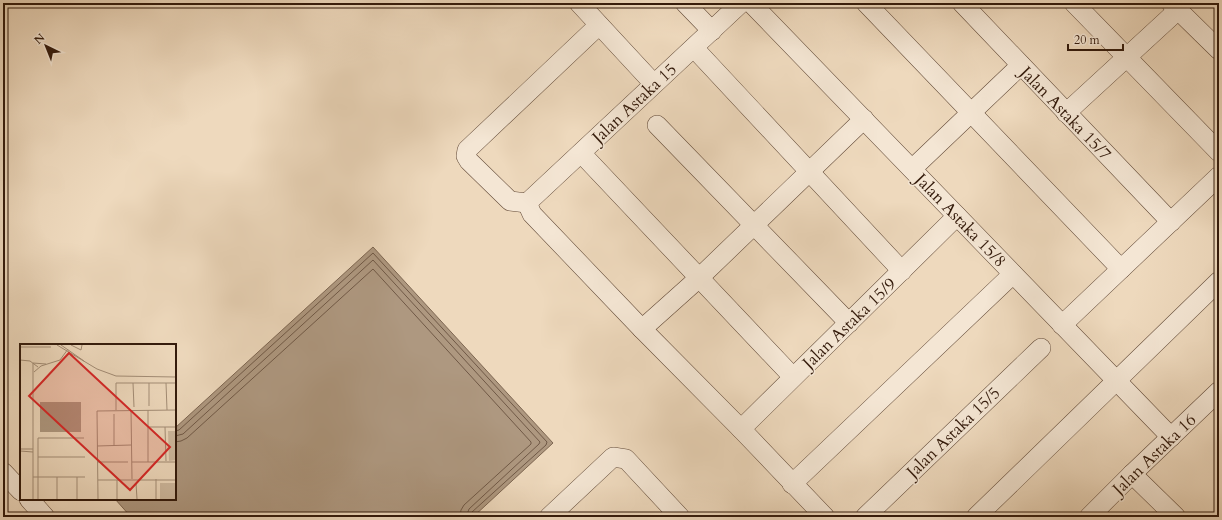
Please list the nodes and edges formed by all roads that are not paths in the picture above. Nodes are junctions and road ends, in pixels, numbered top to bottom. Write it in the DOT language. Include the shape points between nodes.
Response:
graph roads {
  1 [pos="578,3"];
  2 [pos="684,3"];
  3 [pos="741,3"];
  4 [pos="752,3"];
  5 [pos="866,3"];
  6 [pos="962,3"];
  7 [pos="1074,3"];
  8 [pos="1175,7"];
  9 [pos="599,25"];
  10 [pos="712,31"];
  11 [pos="694,48"];
  12 [pos="1219,50"];
  13 [pos="1127,57"];
  14 [pos="1021,65"];
  15 [pos="654,84"];
  16 [pos="971,113"];
  17 [pos="1066,113"];
  18 [pos="864,120"];
  19 [pos="656,125"];
  20 [pos="1219,152"];
  21 [pos="581,153"];
  22 [pos="912,169"];
  23 [pos="809,172"];
  24 [pos="1219,177"];
  25 [pos="527,203"];
  26 [pos="958,216"];
  27 [pos="1171,222"];
  28 [pos="754,225"];
  29 [pos="1121,269"];
  30 [pos="902,271"];
  31 [pos="1014,274"];
  32 [pos="699,278"];
  33 [pos="1219,281"];
  34 [pos="849,323"];
  35 [pos="1062,325"];
  36 [pos="642,329"];
  37 [pos="1041,348"];
  38 [pos="793,378"];
  39 [pos="1116,380"];
  40 [pos="1219,391"];
  41 [pos="741,429"];
  42 [pos="1171,437"];
  43 [pos="3,472"];
  44 [pos="1132,474"];
  45 [pos="792,484"];
  46 [pos="20,490"];
  47 [pos="30,500"];
  48 [pos="678,516"];
  49 [pos="45,517"];
  50 [pos="549,517"];
  51 [pos="825,517"];
  52 [pos="866,517"];
  53 [pos="976,517"];
  54 [pos="1089,517"];
  55 [pos="1176,517"];
  1 -- 9 [label="street"];
  2 -- 10 [label="street"];
  3 -- 10 [label="street, Jalan Astaka 15"];
  4 -- 18 [label="street, Jalan Astaka 15/8"];
  5 -- 16 [label="street"];
  6 -- 14 [label="street, Jalan Astaka 15/7"];
  7 -- 13 [label="street"];
  8 -- 12 [label="street"];
  8 -- 13 [label="street"];
  9 -- 15 [label="street"];
  9 -- 25 [label="street" via="467,150 466,156 469,161 510,201"];
  10 -- 11 [label="street, Jalan Astaka 15"];
  11 -- 15 [label="street, Jalan Astaka 15"];
  11 -- 23 [label="street"];
  13 -- 17 [label="street"];
  13 -- 20 [label="street"];
  14 -- 16 [label="street"];
  14 -- 17 [label="street, Jalan Astaka 15/7"];
  15 -- 21 [label="street, Jalan Astaka 15"];
  16 -- 22 [label="street"];
  16 -- 29 [label="street"];
  17 -- 27 [label="street, Jalan Astaka 15/7"];
  18 -- 22 [label="street, Jalan Astaka 15/8"];
  18 -- 23 [label="street"];
  19 -- 28 [label="street"];
  21 -- 25 [label="street, Jalan Astaka 15"];
  21 -- 32 [label="street"];
  22 -- 26 [label="street, Jalan Astaka 15/8"];
  23 -- 28 [label="street"];
  23 -- 30 [label="street"];
  24 -- 27 [label="street"];
  25 -- 36 [label="street" via="532,214"];
  26 -- 30 [label="street, Jalan Astaka 15/9"];
  26 -- 31 [label="street, Jalan Astaka 15/8"];
  27 -- 29 [label="street"];
  28 -- 32 [label="street"];
  28 -- 34 [label="street"];
  29 -- 35 [label="street"];
  30 -- 34 [label="street, Jalan Astaka 15/9"];
  31 -- 35 [label="street, Jalan Astaka 15/8"];
  31 -- 45 [label="street"];
  32 -- 36 [label="street"];
  32 -- 38 [label="street"];
  33 -- 39 [label="street"];
  34 -- 38 [label="street, Jalan Astaka 15/9"];
  35 -- 39 [label="street, Jalan Astaka 15/8"];
  36 -- 41 [label="street"];
  37 -- 52 [label="street, Jalan Astaka 15/5"];
  38 -- 41 [label="street, Jalan Astaka 15/9"];
  39 -- 42 [label="street, Jalan Astaka 15/8"];
  39 -- 53 [label="street"];
  40 -- 42 [label="street, Jalan Astaka 16"];
  41 -- 45 [label="street"];
  42 -- 44 [label="street, Jalan Astaka 16"];
  43 -- 46 [label="street"];
  44 -- 54 [label="street, Jalan Astaka 16"];
  44 -- 55 [label="street"];
  45 -- 51 [label="street"];
  47 -- 49 [label="street"];
  48 -- 50 [label="street" via="626,459 613,457"];
}
